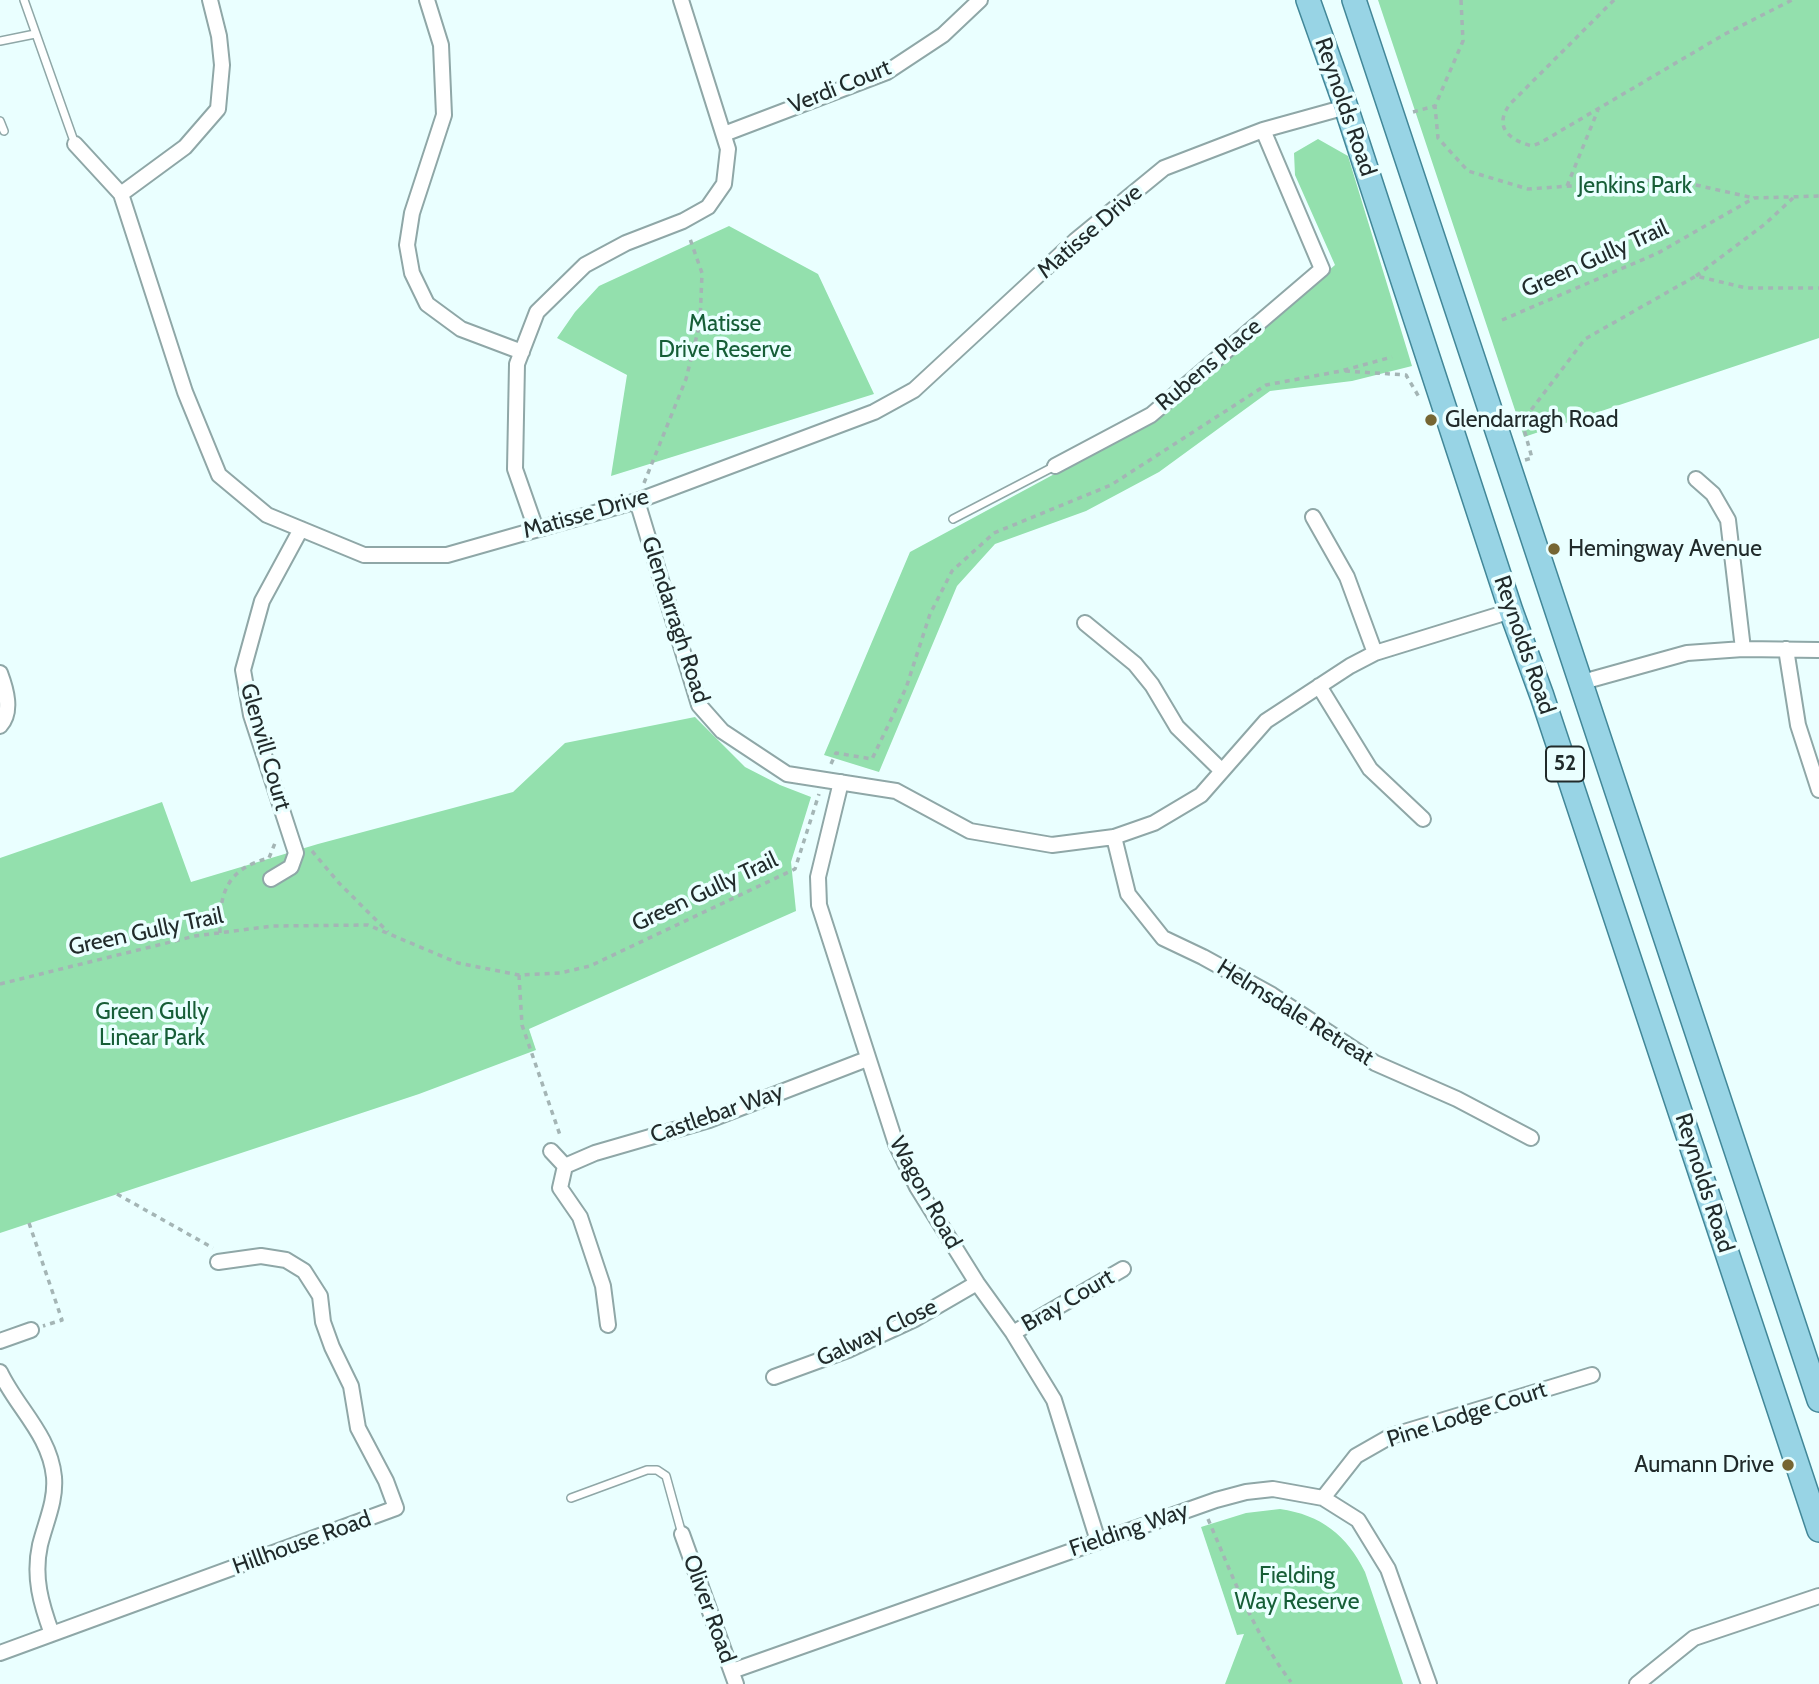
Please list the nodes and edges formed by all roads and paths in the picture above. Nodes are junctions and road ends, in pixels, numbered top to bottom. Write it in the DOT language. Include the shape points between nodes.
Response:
graph roads {
  1 [pos="24,0"];
  2 [pos="210,0"];
  3 [pos="427,0"];
  4 [pos="681,0"];
  5 [pos="980,0"];
  6 [pos="1308,0"];
  7 [pos="1354,0"];
  8 [pos="1461,0"];
  9 [pos="1614,0"];
  10 [pos="1792,0"];
  11 [pos="35,34"];
  12 [pos="0,41"];
  13 [pos="1385,94"];
  14 [pos="1435,106"];
  15 [pos="1346,107"];
  16 [pos="1598,110"];
  17 [pos="1407,114"];
  18 [pos="0,121"];
  19 [pos="1263,130"];
  20 [pos="4,131"];
  21 [pos="724,134"];
  22 [pos="75,144"];
  23 [pos="1567,186"];
  24 [pos="121,194"];
  25 [pos="1819,196"];
  26 [pos="1794,197"];
  27 [pos="1754,198"];
  28 [pos="683,221"];
  29 [pos="1696,276"];
  30 [pos="1819,288"];
  31 [pos="1502,320"];
  32 [pos="522,352"];
  33 [pos="1392,356"];
  34 [pos="1522,422"];
  35 [pos="1055,466"];
  36 [pos="1696,480"];
  37 [pos="637,501"];
  38 [pos="1313,517"];
  39 [pos="953,519"];
  40 [pos="536,528"];
  41 [pos="301,529"];
  42 [pos="1511,611"];
  43 [pos="1085,623"];
  44 [pos="1743,649"];
  45 [pos="1786,649"];
  46 [pos="1819,650"];
  47 [pos="1375,653"];
  48 [pos="0,673"];
  49 [pos="1579,683"];
  50 [pos="1319,686"];
  51 [pos="1542,696"];
  52 [pos="0,726"];
  53 [pos="1222,771"];
  54 [pos="823,780"];
  55 [pos="841,782"];
  56 [pos="1819,790"];
  57 [pos="1423,819"];
  58 [pos="292,835"];
  59 [pos="1114,837"];
  60 [pos="271,879"];
  61 [pos="220,933"];
  62 [pos="389,934"];
  63 [pos="519,975"];
  64 [pos="0,984"];
  65 [pos="867,1059"];
  66 [pos="1531,1138"];
  67 [pos="551,1151"];
  68 [pos="565,1166"];
  69 [pos="117,1194"];
  70 [pos="29,1223"];
  71 [pos="234,1260"];
  72 [pos="218,1262"];
  73 [pos="1123,1269"];
  74 [pos="977,1283"];
  75 [pos="608,1325"];
  76 [pos="32,1330"];
  77 [pos="1013,1333"];
  78 [pos="0,1341"];
  79 [pos="0,1372"];
  80 [pos="1592,1375"];
  81 [pos="774,1377"];
  82 [pos="1819,1400"];
  83 [pos="571,1498"];
  84 [pos="1323,1498"];
  85 [pos="1202,1505"];
  86 [pos="1819,1530"];
  87 [pos="682,1534"];
  88 [pos="1098,1541"];
  89 [pos="1819,1596"];
  90 [pos="52,1634"];
  91 [pos="0,1653"];
  92 [pos="734,1677"];
  93 [pos="1292,1683"];
  94 [pos="1429,1684"];
  95 [pos="1637,1684"];
  1 -- 11 [label="lane, Matisse Drive"];
  2 -- 24 [label="street" via="222,65 218,109 185,147"];
  3 -- 32 [label="street" via="441,45 444,116 412,213 407,245 412,273 427,304 461,328"];
  4 -- 21 [label="street"];
  5 -- 21 [label="street, Verdi Court" via="943,35 887,72"];
  6 -- 15 [label="main road, Reynolds Road / 52"];
  7 -- 13 [label="main road, Reynolds Road / 52"];
  8 -- 14 [label="path" via="1463,41"];
  9 -- 16 [label="path" via="1510,104 1502,117 1503,127 1512,138 1532,146"];
  10 -- 16 [label="path"];
  11 -- 12 [label="lane"];
  11 -- 22 [label="lane, Matisse Drive"];
  13 -- 15 [label="main road"];
  13 -- 49 [label="main road, Reynolds Road / 52"];
  14 -- 17 [label="path"];
  14 -- 23 [label="path" via="1438,138 1468,171 1528,189"];
  15 -- 19 [label="street, Matisse Drive"];
  15 -- 42 [label="main road, Reynolds Road / 52"];
  16 -- 23 [label="path"];
  18 -- 20 [label="lane"];
  19 -- 35 [label="street, Rubens Place" via="1322,269 1151,415"];
  19 -- 37 [label="street, Matisse Drive" via="1164,169 1075,241 914,390 874,412"];
  21 -- 28 [label="street" via="728,149 724,184 708,206"];
  22 -- 24 [label="street, Matisse Drive"];
  23 -- 27 [label="path" via="1669,179"];
  24 -- 41 [label="street, Matisse Drive" via="186,392 219,475 267,515"];
  25 -- 26 [label="path, Green Gully Trail"];
  26 -- 27 [label="path, Green Gully Trail"];
  26 -- 29 [label="path" via="1765,225"];
  27 -- 31 [label="path, Green Gully Trail" via="1658,253"];
  28 -- 32 [label="street" via="585,265 537,312"];
  28 -- 37 [label="path" via="702,273 700,323 686,379"];
  29 -- 30 [label="path" via="1746,288"];
  29 -- 34 [label="path" via="1585,339"];
  32 -- 40 [label="street" via="517,364 515,469"];
  33 -- 54 [label="path, Green Gully Trail" via="1266,385 1111,485 994,533 951,571 930,614 906,688 872,759 836,753"];
  35 -- 39 [label="lane, Rubens Place"];
  36 -- 44 [label="street" via="1713,494 1728,520"];
  37 -- 40 [label="street, Matisse Drive"];
  37 -- 54 [label="street, Glendarragh Road" via="699,705 722,731 787,774"];
  38 -- 47 [label="street" via="1347,577"];
  40 -- 41 [label="street, Matisse Drive" via="447,555 364,555"];
  41 -- 58 [label="street, Glenvill Court" via="262,601 243,670 251,715"];
  42 -- 47 [label="street, Glendarragh Road"];
  42 -- 51 [label="main road, Reynolds Road / 52"];
  43 -- 53 [label="street" via="1135,664 1177,727"];
  44 -- 45 [label="street"];
  44 -- 49 [label="street" via="1687,653"];
  45 -- 46 [label="street"];
  45 -- 56 [label="street" via="1798,725"];
  47 -- 50 [label="street, Glendarragh Road"];
  48 -- 52 [label="street" via="7,691 5,720"];
  49 -- 51 [label="main road"];
  49 -- 82 [label="main road, Reynolds Road / 52"];
  50 -- 53 [label="street, Glendarragh Road" via="1266,721"];
  50 -- 57 [label="street" via="1370,769"];
  51 -- 86 [label="main road, Reynolds Road / 52"];
  53 -- 59 [label="street, Glendarragh Road" via="1201,795 1154,823"];
  54 -- 55 [label="street, Glendarragh Road"];
  54 -- 63 [label="path, Green Gully Trail" via="795,869 590,966"];
  55 -- 59 [label="street, Glendarragh Road" via="896,791 970,831 1052,845"];
  55 -- 65 [label="street, Wagon Road" via="817,877 819,905"];
  58 -- 60 [label="street, Glenvill Court" via="296,853 291,867"];
  58 -- 61 [label="path" via="274,837 269,858 253,862 233,876 219,913"];
  58 -- 62 [label="path" via="315,853"];
  59 -- 66 [label="street, Helmsdale Retreat" via="1128,894 1163,938 1272,995 1375,1063"];
  61 -- 62 [label="path, Green Gully Trail" via="273,926 368,925"];
  61 -- 64 [label="path, Green Gully Trail"];
  62 -- 63 [label="path, Green Gully Trail" via="458,963"];
  63 -- 68 [label="path" via="522,1026 565,1149"];
  65 -- 68 [label="street, Castlebar Way" via="709,1120"];
  65 -- 74 [label="street, Wagon Road" via="896,1144 917,1187"];
  67 -- 68 [label="street"];
  68 -- 75 [label="street" via="560,1188 580,1217 603,1286"];
  69 -- 71 [label="path"];
  70 -- 76 [label="path" via="62,1320"];
  71 -- 72 [label="street, Hillhouse Road"];
  71 -- 90 [label="street, Hillhouse Road" via="261,1256 286,1260 304,1272 320,1296 323,1322 351,1386 358,1428 396,1508"];
  73 -- 77 [label="street, Bray Court"];
  74 -- 77 [label="street, Wagon Road"];
  74 -- 81 [label="street, Galway Close" via="915,1319"];
  76 -- 78 [label="street"];
  77 -- 88 [label="street, Wagon Road" via="1054,1400"];
  79 -- 90 [label="street" via="47,1446 54,1475 54,1500 36,1575"];
  80 -- 84 [label="street, Pine Lodge Court" via="1391,1436 1356,1456"];
  83 -- 87 [label="lane" via="657,1470 666,1476"];
  84 -- 85 [label="street, Fielding Way" via="1273,1489"];
  84 -- 94 [label="street, Fielding Way" via="1358,1520 1388,1569"];
  85 -- 88 [label="street, Fielding Way"];
  85 -- 93 [label="path" via="1247,1610 1269,1653"];
  87 -- 92 [label="street, Oliver Road"];
  88 -- 92 [label="street, Fielding Way"];
  89 -- 95 [label="street" via="1694,1638"];
  90 -- 91 [label="street, Hillhouse Road"];
}
